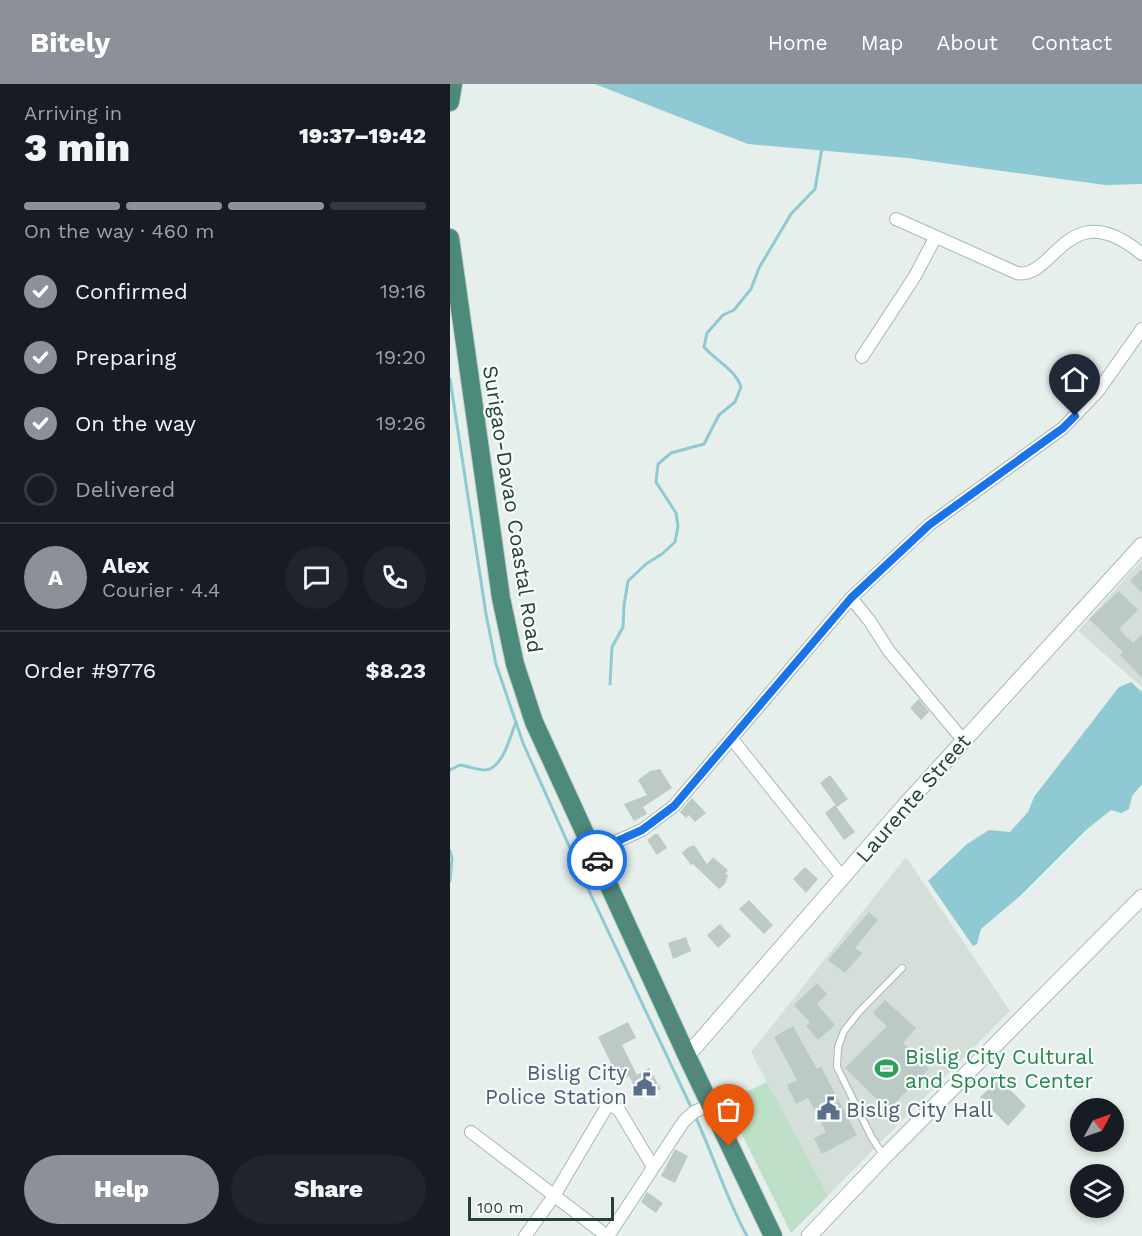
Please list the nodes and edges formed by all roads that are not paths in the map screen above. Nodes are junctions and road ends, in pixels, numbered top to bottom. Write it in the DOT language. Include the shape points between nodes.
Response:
graph roads {
  1 [pos="896,219"];
  2 [pos="450,238"];
  3 [pos="935,238"];
  4 [pos="1142,254"];
  5 [pos="1142,329"];
  6 [pos="862,357"];
  7 [pos="1142,545"];
  8 [pos="851,598"];
  9 [pos="732,739"];
  10 [pos="963,740"];
  11 [pos="593,852"];
  12 [pos="843,878"];
  13 [pos="1142,897"];
  14 [pos="902,968"];
  15 [pos="687,1056"];
  16 [pos="710,1105"];
  17 [pos="471,1132"];
  18 [pos="884,1157"];
  19 [pos="653,1167"];
  20 [pos="554,1197"];
  21 [pos="525,1236"];
  22 [pos="608,1236"];
  23 [pos="773,1236"];
  24 [pos="809,1236"];
  1 -- 3 [label="street"];
  2 -- 11 [label="highway, Surigao-Davao Coastal Road" via="501,598 515,664 534,722"];
  3 -- 4 [label="street" via="1024,274 1035,271 1068,240 1082,233 1124,240"];
  3 -- 6 [label="street"];
  5 -- 8 [label="street" via="1098,391 1063,428 929,525"];
  7 -- 10 [label="street, Laurente Street"];
  8 -- 9 [label="street"];
  8 -- 10 [label="street"];
  9 -- 11 [label="street" via="659,819"];
  9 -- 12 [label="street"];
  10 -- 12 [label="street, Laurente Street"];
  11 -- 15 [label="highway, Surigao-Davao Coastal Road"];
  12 -- 15 [label="street, Laurente Street"];
  13 -- 18 [label="street"];
  14 -- 18 [label="lane" via="859,1012 844,1031 838,1047 837,1067"];
  15 -- 16 [label="highway, Surigao-Davao Coastal Road"];
  16 -- 19 [label="street" via="684,1120"];
  16 -- 23 [label="highway, Surigao-Davao Coastal Road"];
  17 -- 20 [label="street"];
  18 -- 24 [label="street"];
  19 -- 20 [label="street" via="619,1110 610,1105 602,1112"];
  19 -- 22 [label="street"];
  20 -- 21 [label="street"];
  20 -- 22 [label="street"];
}
